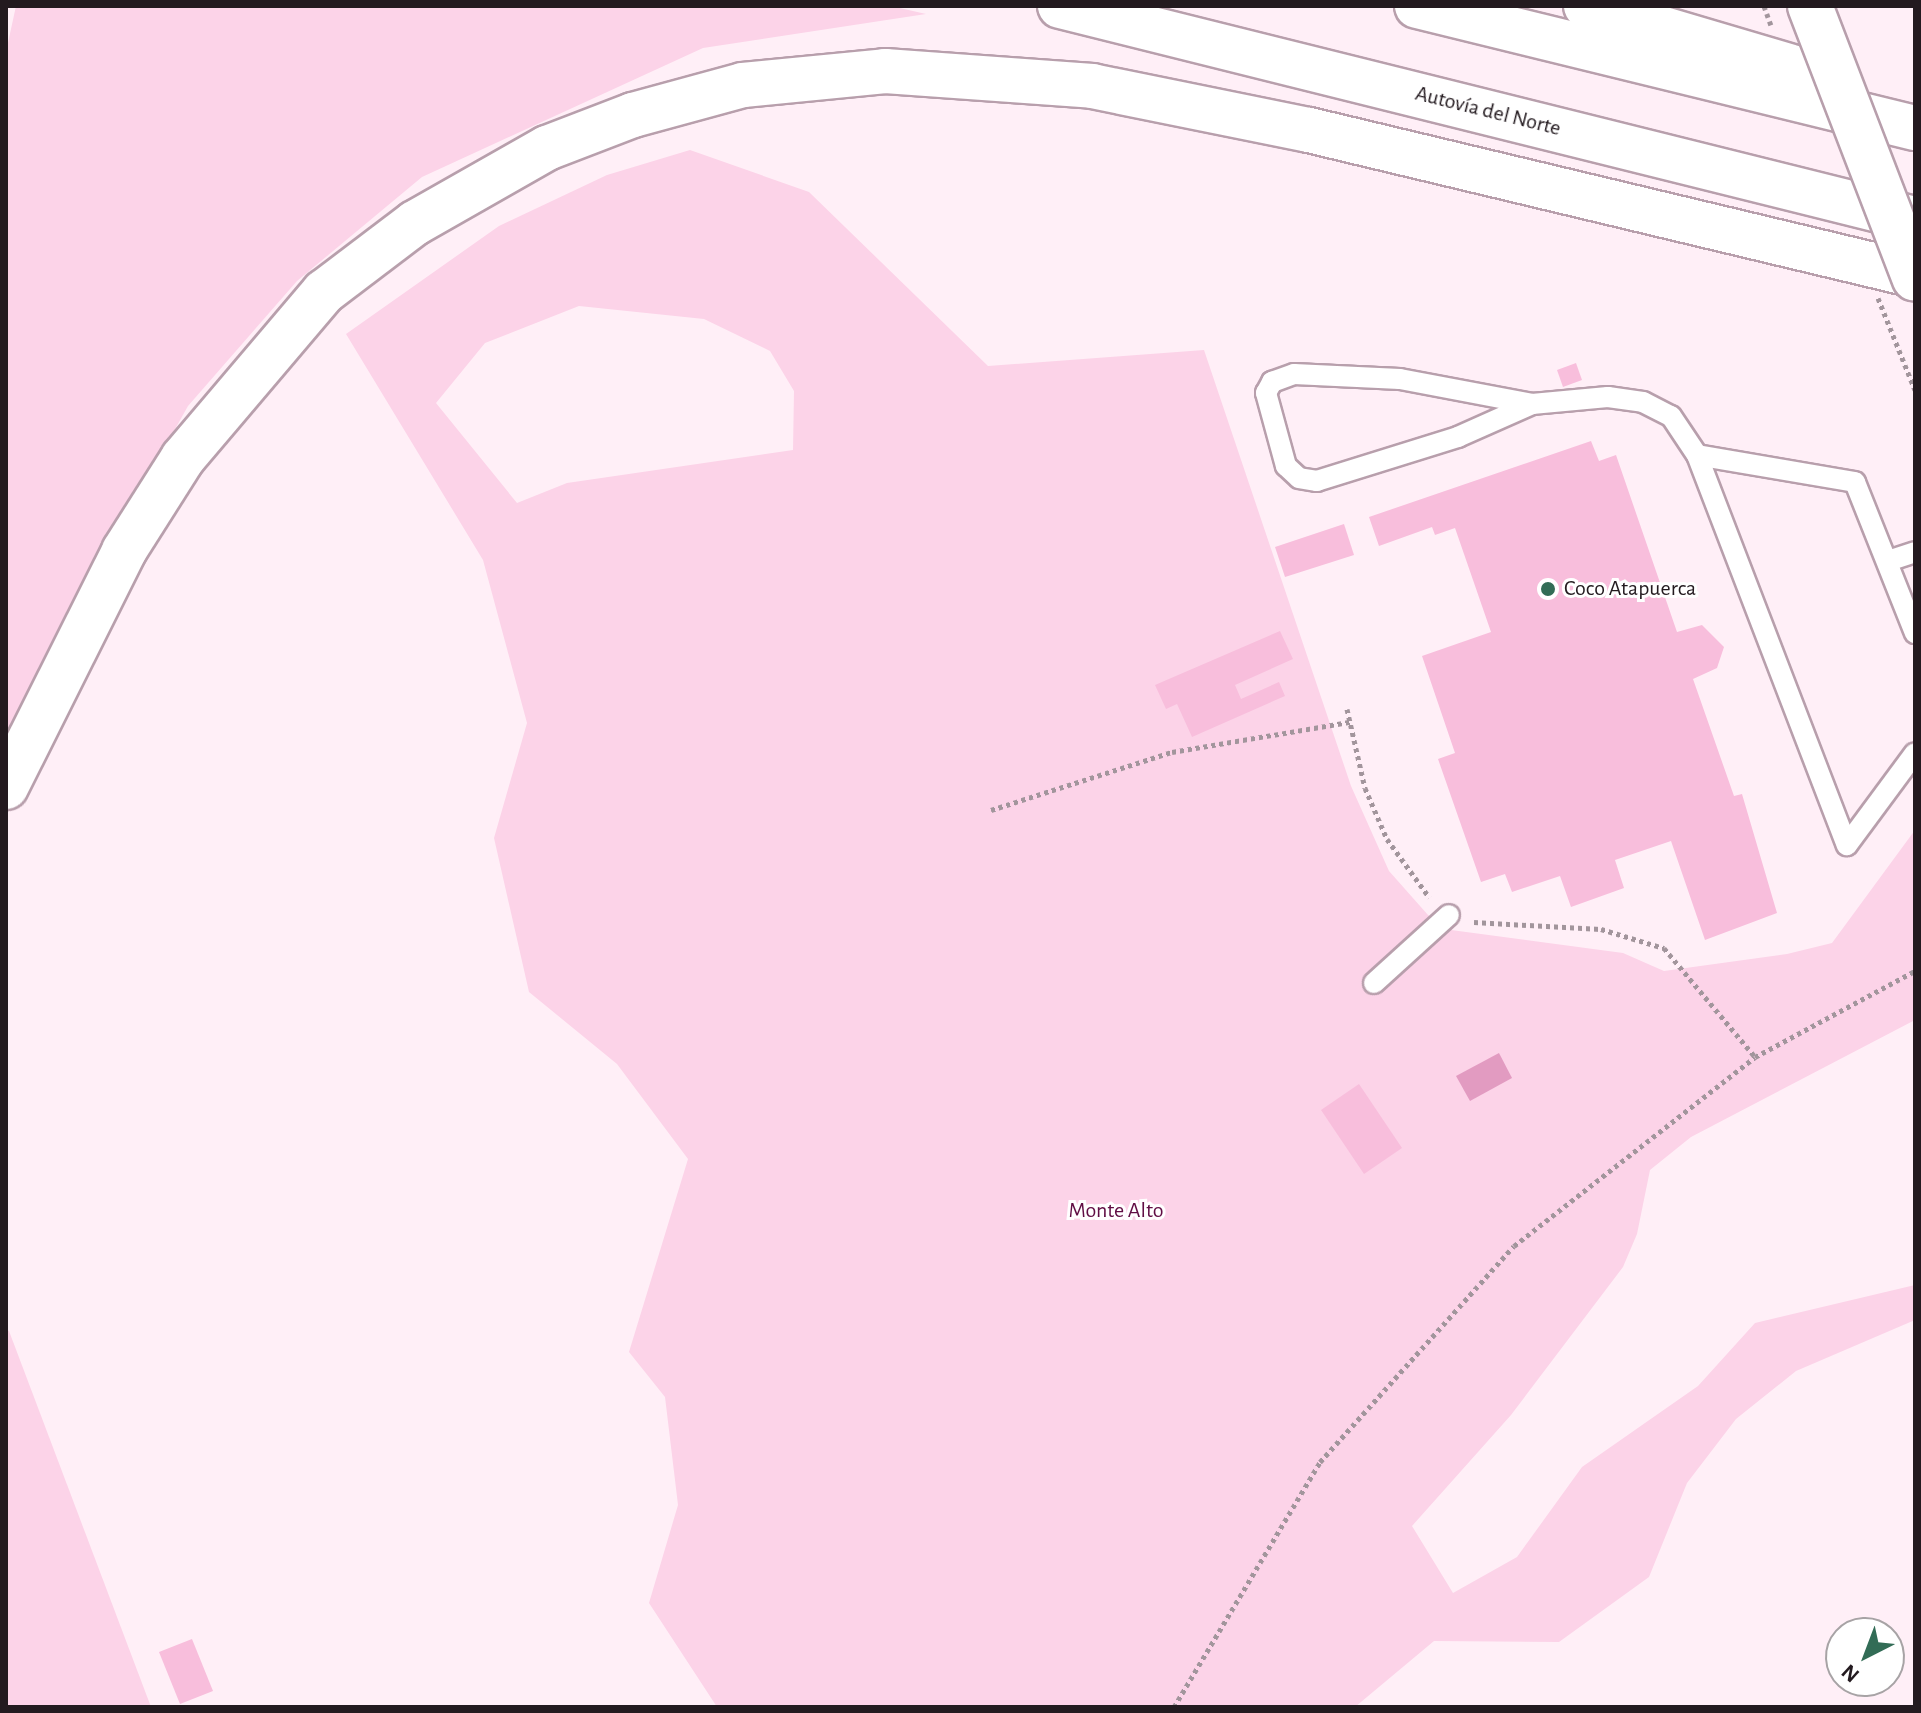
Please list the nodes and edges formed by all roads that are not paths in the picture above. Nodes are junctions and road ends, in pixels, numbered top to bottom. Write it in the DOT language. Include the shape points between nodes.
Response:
graph roads {
  1 [pos="1060,6"];
  2 [pos="1417,6"];
  3 [pos="1586,6"];
  4 [pos="1810,6"];
  5 [pos="1915,121"];
  6 [pos="1915,128"];
  7 [pos="1915,219"];
  8 [pos="1915,277"];
  9 [pos="1532,404"];
  10 [pos="1697,455"];
  11 [pos="1915,552"];
  12 [pos="1888,561"];
  13 [pos="1915,633"];
  14 [pos="1915,753"];
  15 [pos="6,787"];
  16 [pos="1449,915"];
  17 [pos="1374,983"];
  1 -- 7 [label="main road, Autovía del Norte"];
  2 -- 6 [label="main road"];
  3 -- 5 [label="main road" via="1880,93"];
  4 -- 8 [label="main road, bridge"];
  8 -- 15 [label="main road" via="1369,144 1092,86 885,71 743,85 633,115 547,148 415,223 324,292 183,458 124,551"];
  9 -- 9 [label="lane" via="1400,379 1309,375 1272,382 1266,393 1286,466 1299,478 1317,481 1458,437"];
  9 -- 10 [label="lane" via="1608,397 1643,402 1671,416"];
  10 -- 12 [label="lane" via="1855,482"];
  10 -- 14 [label="lane" via="1847,845"];
  11 -- 12 [label="lane"];
  12 -- 13 [label="lane"];
  16 -- 17 [label="lane"];
}
